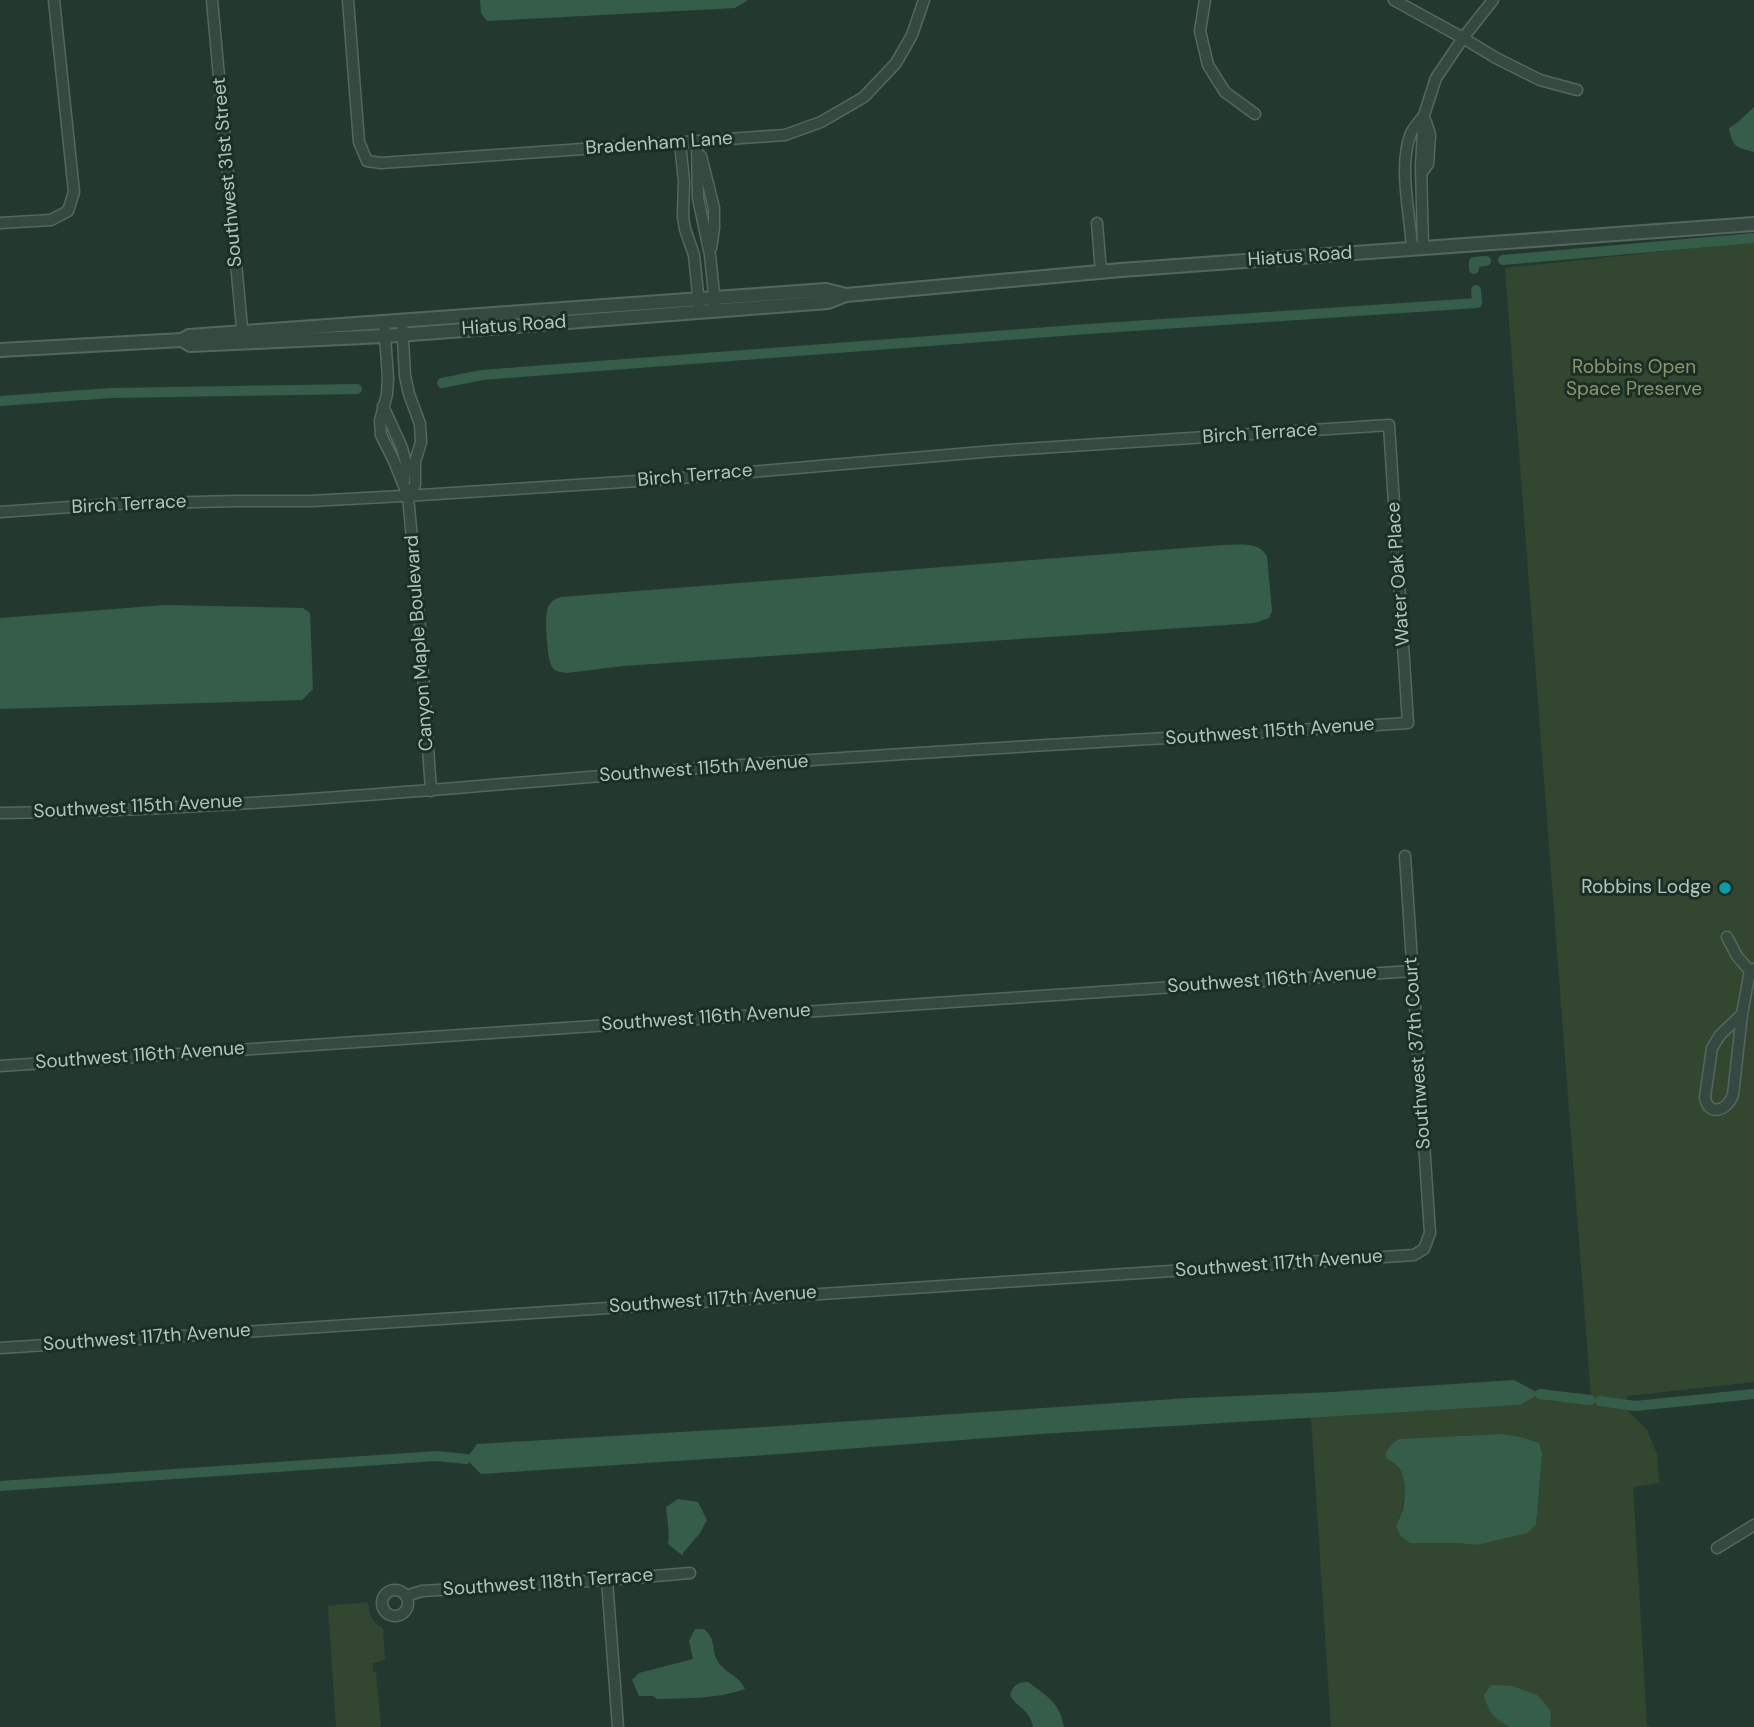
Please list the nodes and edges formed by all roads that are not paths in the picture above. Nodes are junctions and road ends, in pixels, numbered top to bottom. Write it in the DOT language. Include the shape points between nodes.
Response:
graph roads {
  1 [pos="54,0"];
  2 [pos="212,0"];
  3 [pos="348,0"];
  4 [pos="923,0"];
  5 [pos="1205,0"];
  6 [pos="1394,0"];
  7 [pos="1493,0"];
  8 [pos="1463,38"];
  9 [pos="1577,90"];
  10 [pos="1255,114"];
  11 [pos="1424,115"];
  12 [pos="697,142"];
  13 [pos="680,143"];
  14 [pos="712,198"];
  15 [pos="698,202"];
  16 [pos="683,203"];
  17 [pos="0,223"];
  18 [pos="1097,223"];
  19 [pos="1754,224"];
  20 [pos="1417,248"];
  21 [pos="710,255"];
  22 [pos="1101,272"];
  23 [pos="715,305"];
  24 [pos="699,306"];
  25 [pos="384,321"];
  26 [pos="403,328"];
  27 [pos="385,336"];
  28 [pos="243,338"];
  29 [pos="0,350"];
  30 [pos="383,405"];
  31 [pos="1389,425"];
  32 [pos="421,442"];
  33 [pos="402,448"];
  34 [pos="404,483"];
  35 [pos="408,496"];
  36 [pos="0,512"];
  37 [pos="1408,723"];
  38 [pos="431,790"];
  39 [pos="0,813"];
  40 [pos="1405,856"];
  41 [pos="1727,937"];
  42 [pos="1752,970"];
  43 [pos="1412,971"];
  44 [pos="1742,1014"];
  45 [pos="0,1066"];
  46 [pos="1424,1249"];
  47 [pos="0,1348"];
  48 [pos="1754,1525"];
  49 [pos="1717,1548"];
  50 [pos="690,1573"];
  51 [pos="607,1580"];
  52 [pos="406,1596"];
  53 [pos="618,1727"];
  1 -- 17 [label="street" via="74,192 68,211 51,220"];
  2 -- 28 [label="street, Southwest 31st Street"];
  3 -- 13 [label="street, Bradenham Lane" via="359,142 367,161"];
  4 -- 12 [label="street, Bradenham Lane" via="912,35 896,63 864,97 821,122 785,135"];
  5 -- 10 [label="street" via="1200,31 1208,65 1225,92"];
  6 -- 8 [label="street"];
  7 -- 8 [label="street"];
  8 -- 9 [label="street" via="1540,80"];
  8 -- 11 [label="street" via="1436,78"];
  11 -- 20 [label="street"];
  11 -- 20 [label="street" via="1412,131 1406,151"];
  12 -- 13 [label="street, Bradenham Lane"];
  12 -- 14 [label="street"];
  12 -- 15 [label="street"];
  13 -- 16 [label="street"];
  14 -- 15 [label="street"];
  14 -- 21 [label="street"];
  15 -- 16 [label="street"];
  15 -- 21 [label="street"];
  16 -- 24 [label="street"];
  18 -- 22 [label="street"];
  19 -- 20 [label="street, Hiatus Road"];
  20 -- 22 [label="street, Hiatus Road"];
  21 -- 23 [label="street"];
  22 -- 23 [label="street, Hiatus Road" via="846,295 828,302"];
  23 -- 24 [label="street, Hiatus Road"];
  24 -- 26 [label="street, Hiatus Road"];
  25 -- 26 [label="street, Hiatus Road"];
  25 -- 27 [label="street, Canyon Maple Boulevard"];
  25 -- 28 [label="street, Hiatus Road"];
  26 -- 27 [label="street, Hiatus Road"];
  26 -- 32 [label="street, Canyon Maple Boulevard" via="405,376"];
  27 -- 28 [label="street, Hiatus Road"];
  27 -- 30 [label="street, Canyon Maple Boulevard" via="388,378"];
  28 -- 29 [label="street, Hiatus Road" via="190,345 182,340"];
  30 -- 33 [label="street, Canyon Maple Boulevard"];
  30 -- 34 [label="street, Canyon Maple Boulevard" via="381,435"];
  31 -- 35 [label="street, Birch Terrace"];
  31 -- 37 [label="street, Water Oak Place"];
  32 -- 33 [label="street"];
  32 -- 35 [label="street, Canyon Maple Boulevard" via="415,485"];
  33 -- 34 [label="street, Canyon Maple Boulevard"];
  34 -- 35 [label="street, Canyon Maple Boulevard"];
  35 -- 36 [label="street, Birch Terrace" via="113,504"];
  35 -- 38 [label="street, Canyon Maple Boulevard"];
  37 -- 38 [label="street, Southwest 115th Avenue" via="755,764"];
  38 -- 39 [label="street, Southwest 115th Avenue" via="92,812"];
  40 -- 43 [label="street, Southwest 37th Court"];
  41 -- 42 [label="street" via="1737,956"];
  42 -- 44 [label="street"];
  43 -- 45 [label="street, Southwest 116th Avenue"];
  43 -- 46 [label="street, Southwest 37th Court" via="1430,1233"];
  44 -- 44 [label="street" via="1712,1048 1705,1097 1711,1109 1724,1108 1730,1102"];
  46 -- 47 [label="street, Southwest 117th Avenue" via="1414,1255"];
  48 -- 49 [label="street"];
  50 -- 51 [label="street, Southwest 118th Terrace"];
  51 -- 52 [label="street, Southwest 118th Terrace" via="422,1591"];
  51 -- 53 [label="street"];
}
